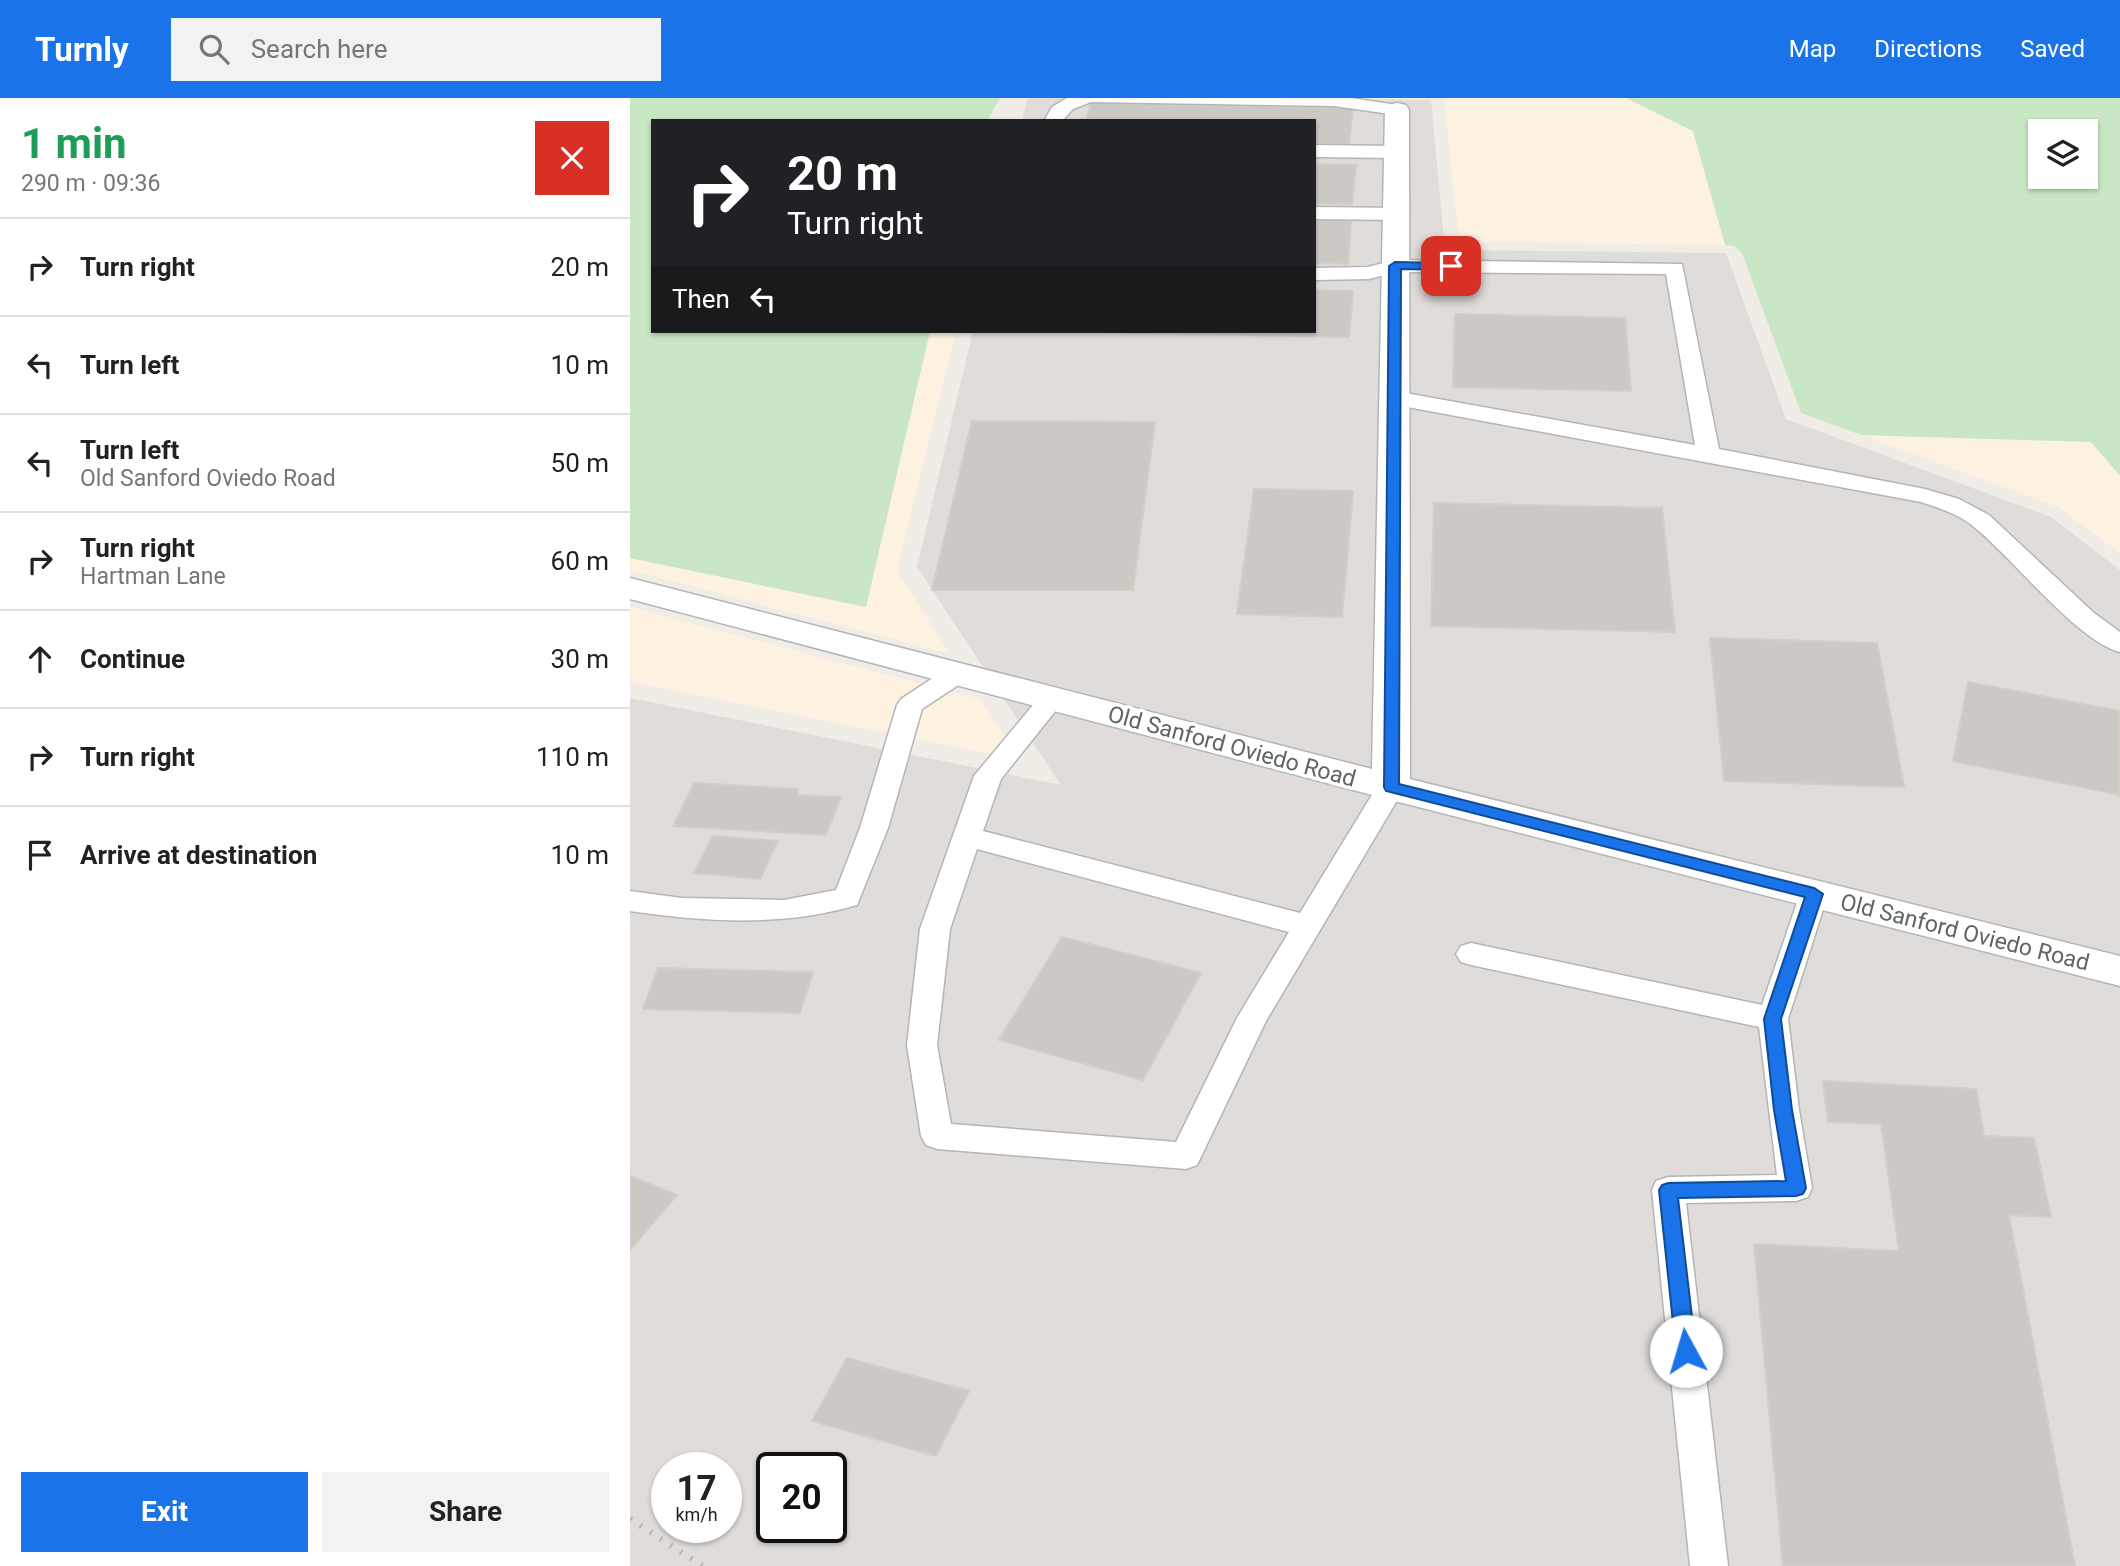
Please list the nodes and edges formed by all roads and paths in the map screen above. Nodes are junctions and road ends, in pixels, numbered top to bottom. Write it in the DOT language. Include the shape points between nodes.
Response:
graph roads {
  1 [pos="1086,98"];
  2 [pos="1096,98"];
  3 [pos="1396,110"];
  4 [pos="1054,119"];
  5 [pos="1316,151"];
  6 [pos="1396,152"];
  7 [pos="1316,213"];
  8 [pos="1395,214"];
  9 [pos="1395,266"];
  10 [pos="1316,274"];
  11 [pos="1394,398"];
  12 [pos="1708,454"];
  13 [pos="630,588"];
  14 [pos="2120,644"];
  15 [pos="957,674"];
  16 [pos="1052,699"];
  17 [pos="1391,787"];
  18 [pos="968,837"];
  19 [pos="1814,894"];
  20 [pos="630,901"];
  21 [pos="1308,926"];
  22 [pos="1471,954"];
  23 [pos="2120,971"];
  24 [pos="1773,1019"];
  25 [pos="1709,1566"];
  1 -- 4 [label="lane" via="1069,102"];
  2 -- 3 [label="lane" via="1334,101"];
  3 -- 6 [label="street"];
  5 -- 6 [label="lane"];
  6 -- 8 [label="street"];
  7 -- 8 [label="lane"];
  8 -- 9 [label="street"];
  9 -- 10 [label="lane" via="1369,273"];
  9 -- 11 [label="street"];
  9 -- 12 [label="lane" via="1675,268"];
  11 -- 12 [label="lane"];
  11 -- 17 [label="street"];
  12 -- 14 [label="lane" via="1951,504 1981,520 2085,619"];
  13 -- 15 [label="street, Old Sanford Oviedo Road"];
  15 -- 16 [label="street, Old Sanford Oviedo Road"];
  15 -- 20 [label="lane" via="911,705 874,828 847,898 784,910 681,908"];
  16 -- 17 [label="street, Old Sanford Oviedo Road"];
  16 -- 18 [label="lane" via="988,776"];
  17 -- 19 [label="street, Old Sanford Oviedo Road"];
  17 -- 21 [label="lane"];
  18 -- 21 [label="lane"];
  18 -- 21 [label="lane" via="935,929 922,1045 937,1136 1186,1156 1252,1018"];
  19 -- 23 [label="street, Old Sanford Oviedo Road"];
  19 -- 24 [label="lane"];
  22 -- 24 [label="lane"];
  24 -- 25 [label="lane" via="1796,1188 1668,1190"];
}
